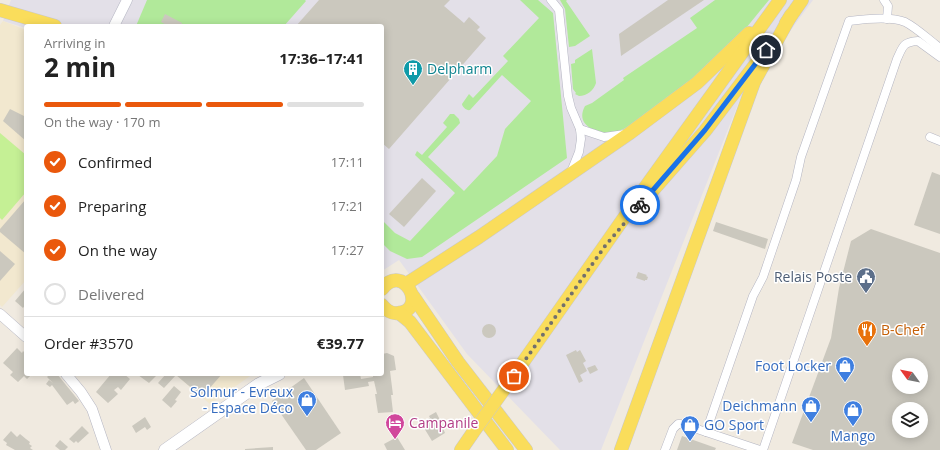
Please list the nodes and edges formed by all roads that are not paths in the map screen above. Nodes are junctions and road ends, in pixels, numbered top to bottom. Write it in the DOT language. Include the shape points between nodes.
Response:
graph roads {
  1 [pos="127,0"];
  2 [pos="552,0"];
  3 [pos="802,0"];
  4 [pos="884,0"];
  5 [pos="777,4"];
  6 [pos="0,10"];
  7 [pos="791,15"];
  8 [pos="887,19"];
  9 [pos="48,24"];
  10 [pos="115,24"];
  11 [pos="940,48"];
  12 [pos="940,57"];
  13 [pos="580,129"];
  14 [pos="630,133"];
  15 [pos="930,137"];
  16 [pos="940,141"];
  17 [pos="571,173"];
  18 [pos="605,246"];
  19 [pos="384,283"];
  20 [pos="406,284"];
  21 [pos="412,296"];
  22 [pos="388,311"];
  23 [pos="0,314"];
  24 [pos="24,335"];
  25 [pos="68,376"];
  26 [pos="275,376"];
  27 [pos="491,428"];
  28 [pos="706,432"];
  29 [pos="666,448"];
  30 [pos="745,448"];
  31 [pos="106,450"];
  32 [pos="165,450"];
  33 [pos="461,450"];
  34 [pos="507,450"];
  35 [pos="515,450"];
  36 [pos="526,450"];
  37 [pos="621,450"];
  38 [pos="760,450"];
  39 [pos="763,450"];
  1 -- 10 [label="street"];
  2 -- 13 [label="street" via="559,10 570,108"];
  3 -- 7 [label="main road"];
  4 -- 8 [label="street" via="888,6"];
  5 -- 14 [label="main road" via="697,83"];
  5 -- 18 [label="main road"];
  6 -- 9 [label="main road"];
  7 -- 18 [label="main road" via="705,130"];
  7 -- 37 [label="main road" via="754,82"];
  8 -- 11 [label="street" via="905,22"];
  8 -- 28 [label="street" via="849,21 763,277 753,296"];
  12 -- 39 [label="street" via="918,41 906,42 903,45"];
  13 -- 14 [label="street" via="604,137"];
  13 -- 17 [label="street" via="579,152"];
  14 -- 17 [label="main road"];
  15 -- 16 [label="street"];
  17 -- 20 [label="main road"];
  18 -- 33 [label="main road, bridge"];
  19 -- 20 [label="main road" via="397,281"];
  20 -- 21 [label="main road"];
  21 -- 22 [label="main road" via="410,305 404,312"];
  21 -- 36 [label="main road" via="458,362"];
  22 -- 27 [label="main road" via="410,322"];
  23 -- 24 [label="street"];
  25 -- 31 [label="street" via="92,409"];
  26 -- 32 [label="main road" via="259,384"];
  27 -- 34 [label="main road"];
  27 -- 35 [label="main road" via="506,439"];
  28 -- 29 [label="street" via="678,424 673,429"];
  28 -- 30 [label="street"];
  30 -- 38 [label="street"];
}
